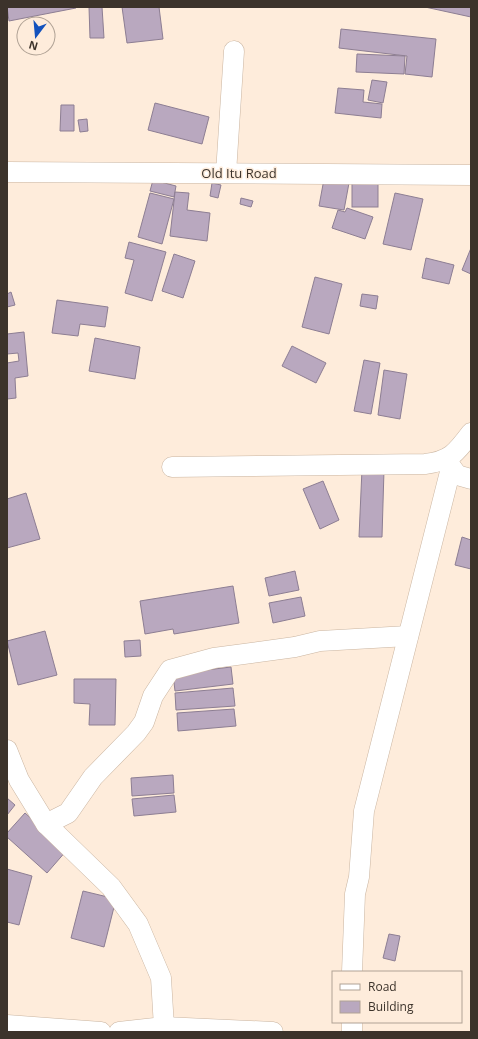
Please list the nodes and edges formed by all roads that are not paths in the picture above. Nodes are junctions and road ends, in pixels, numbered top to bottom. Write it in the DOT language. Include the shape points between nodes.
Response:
graph roads {
  1 [pos="234,51"];
  2 [pos="7,172"];
  3 [pos="226,173"];
  4 [pos="471,175"];
  5 [pos="471,433"];
  6 [pos="448,464"];
  7 [pos="172,467"];
  8 [pos="471,479"];
  9 [pos="408,636"];
  10 [pos="7,750"];
  11 [pos="46,824"];
  12 [pos="352,971"];
  13 [pos="7,1025"];
  14 [pos="164,1027"];
  15 [pos="231,1031"];
  16 [pos="101,1032"];
  17 [pos="119,1032"];
  18 [pos="273,1032"];
  1 -- 3 [label="street"];
  2 -- 3 [label="street, Old Itu Road"];
  3 -- 4 [label="street, Old Itu Road"];
  5 -- 6 [label="street"];
  6 -- 7 [label="street"];
  6 -- 8 [label="street" via="457,475"];
  6 -- 9 [label="street"];
  9 -- 11 [label="street" via="320,641 214,658 170,670 153,696 144,722 136,733 93,777 68,813"];
  9 -- 12 [label="street" via="364,811 359,877 355,894"];
  10 -- 11 [label="street" via="19,780"];
  11 -- 14 [label="street" via="111,887 138,924 161,978"];
  13 -- 16 [label="street"];
  14 -- 15 [label="street"];
  14 -- 17 [label="street"];
  15 -- 18 [label="street"];
}
